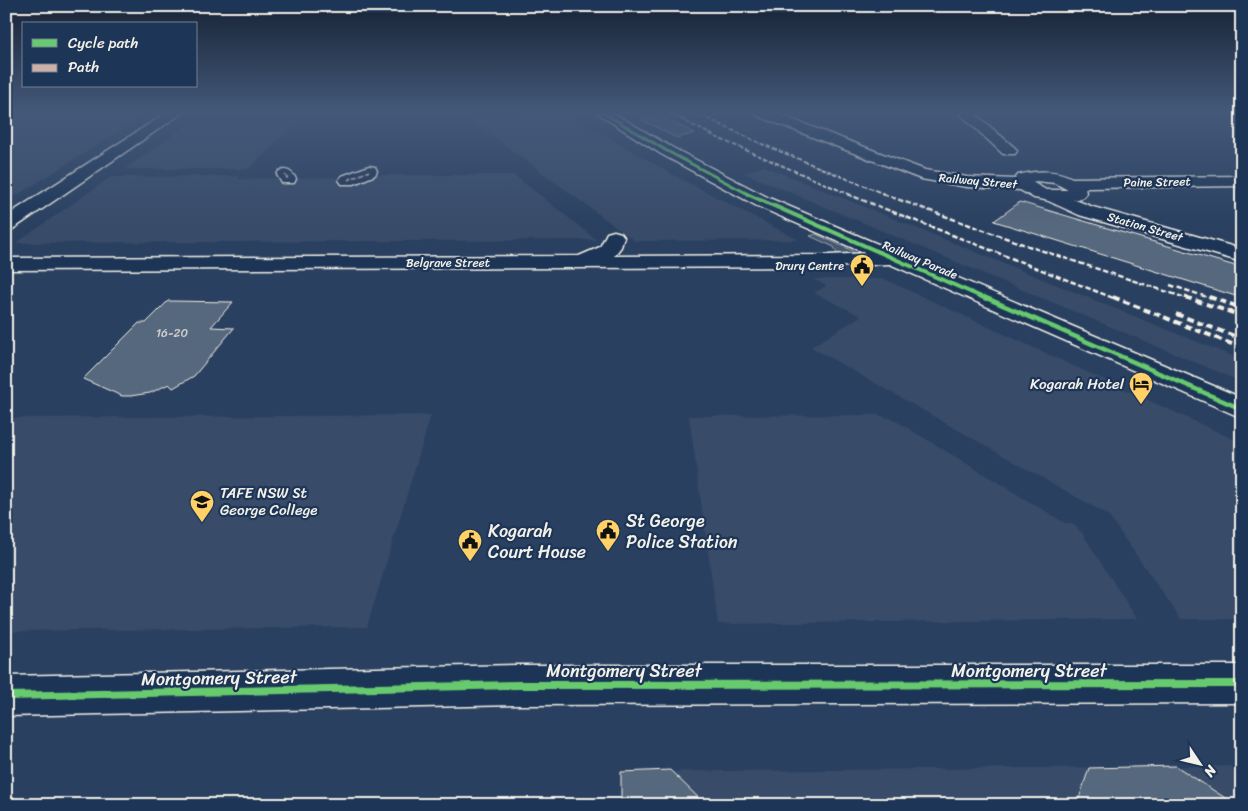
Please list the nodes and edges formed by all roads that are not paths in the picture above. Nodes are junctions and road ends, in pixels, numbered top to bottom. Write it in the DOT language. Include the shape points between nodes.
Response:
graph roads {
  1 [pos="118,151"];
  2 [pos="667,151"];
  3 [pos="861,151"];
  4 [pos="369,171"];
  5 [pos="348,180"];
  6 [pos="1242,181"];
  7 [pos="1024,185"];
  8 [pos="1074,188"];
  9 [pos="1050,196"];
  10 [pos="6,225"];
  11 [pos="614,238"];
  12 [pos="1242,248"];
  13 [pos="1242,256"];
  14 [pos="889,258"];
  15 [pos="574,262"];
  16 [pos="6,264"];
  17 [pos="1239,408"];
  18 [pos="1242,684"];
  19 [pos="6,696"];
  1 -- 10 [label="street"];
  2 -- 14 [label="street, Railway Parade" via="731,186"];
  3 -- 7 [label="street, Railway Street" via="921,174 967,182"];
  4 -- 5 [label="street"];
  6 -- 8 [label="street, Paine Street"];
  7 -- 8 [label="street" via="1024,179 1036,176 1059,178"];
  7 -- 9 [label="street, Station Street"];
  8 -- 9 [label="street" via="1067,196"];
  8 -- 12 [label="street, Station Street" via="1095,202"];
  9 -- 13 [label="street, Station Street" via="1086,211"];
  11 -- 15 [label="street" via="607,252"];
  14 -- 15 [label="street, Belgrave Street" via="829,262"];
  14 -- 17 [label="street, Railway Parade"];
  15 -- 16 [label="street, Belgrave Street"];
  18 -- 19 [label="street, Montgomery Street" via="528,685"];
}
